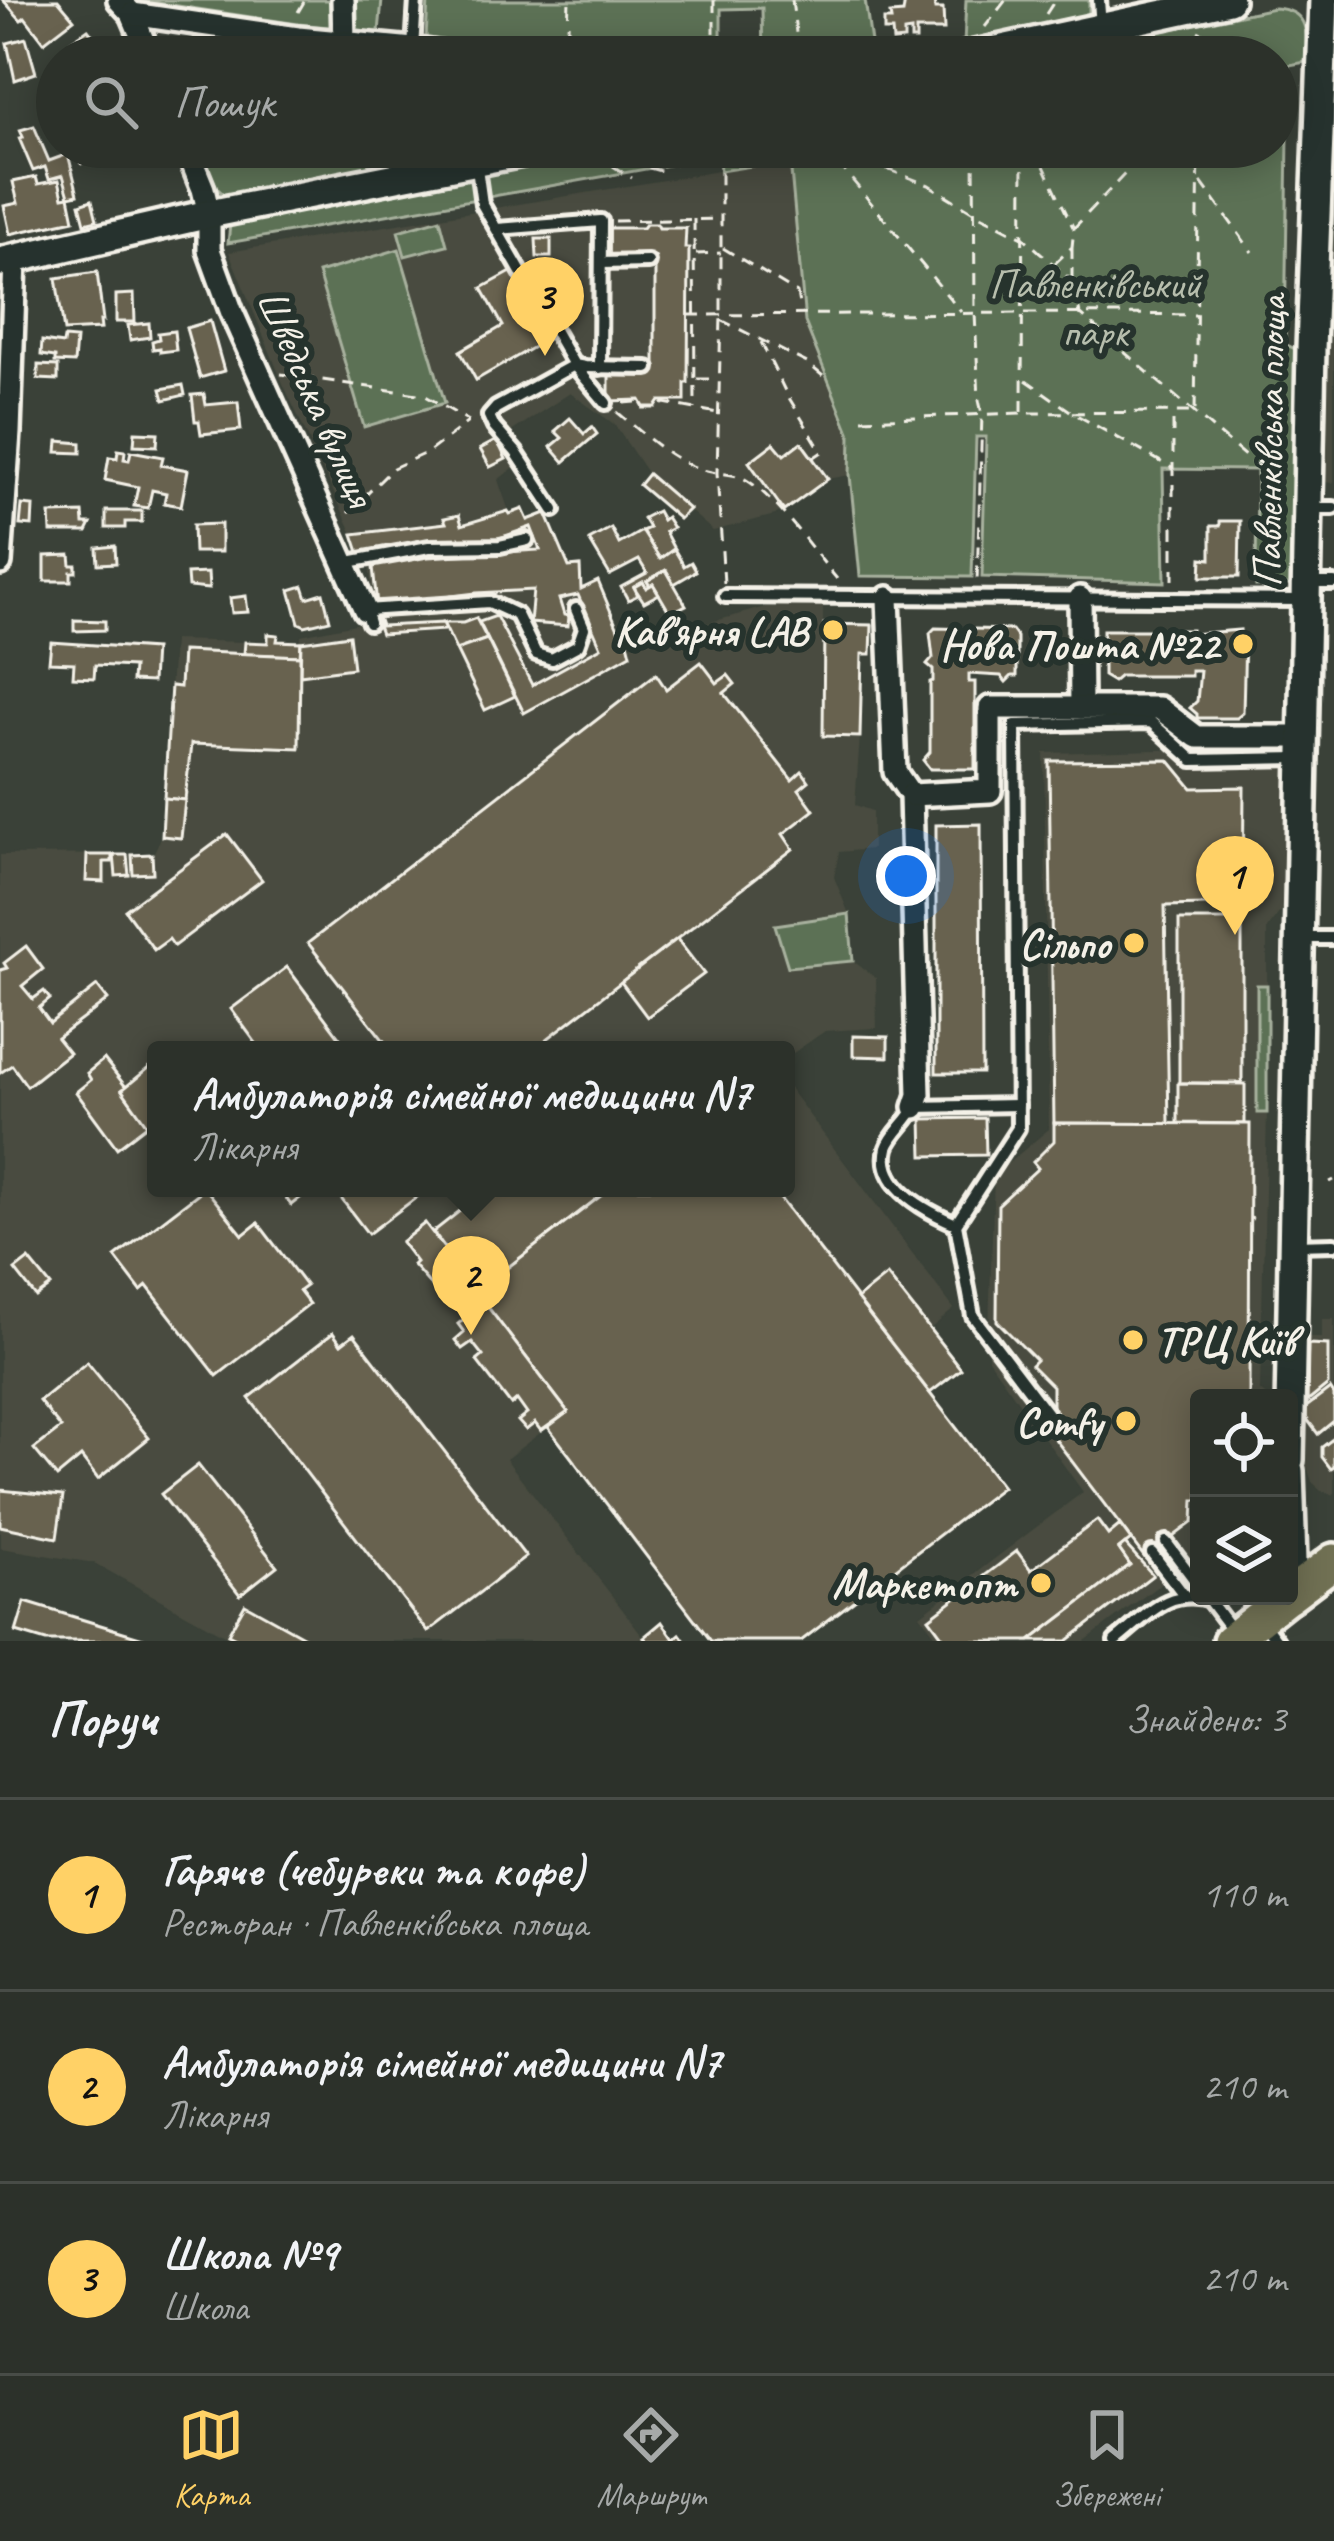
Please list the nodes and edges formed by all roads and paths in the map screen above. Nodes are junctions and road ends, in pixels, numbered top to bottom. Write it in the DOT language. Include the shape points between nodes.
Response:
graph roads {
  1 [pos="305,0"];
  2 [pos="343,0"];
  3 [pos="416,0"];
  4 [pos="569,0"];
  5 [pos="714,0"];
  6 [pos="792,0"];
  7 [pos="1228,0"];
  8 [pos="1324,0"];
  9 [pos="125,7"];
  10 [pos="298,12"];
  11 [pos="1100,14"];
  12 [pos="1165,14"];
  13 [pos="148,36"];
  14 [pos="301,36"];
  15 [pos="344,36"];
  16 [pos="413,36"];
  17 [pos="568,36"];
  18 [pos="714,36"];
  19 [pos="796,36"];
  20 [pos="1031,36"];
  21 [pos="1208,36"];
  22 [pos="195,168"];
  23 [pos="441,168"];
  24 [pos="477,168"];
  25 [pos="616,168"];
  26 [pos="650,168"];
  27 [pos="721,168"];
  28 [pos="843,168"];
  29 [pos="883,168"];
  30 [pos="974,168"];
  31 [pos="1023,168"];
  32 [pos="1045,168"];
  33 [pos="1130,168"];
  34 [pos="1199,168"];
  35 [pos="664,172"];
  36 [pos="632,178"];
  37 [pos="1199,181"];
  38 [pos="975,213"];
  39 [pos="209,214"];
  40 [pos="694,219"];
  41 [pos="722,219"];
  42 [pos="601,221"];
  43 [pos="1074,228"];
  44 [pos="497,229"];
  45 [pos="1023,237"];
  46 [pos="1072,247"];
  47 [pos="721,250"];
  48 [pos="1252,253"];
  49 [pos="694,254"];
  50 [pos="7,261"];
  51 [pos="601,262"];
  52 [pos="648,262"];
  53 [pos="1054,266"];
  54 [pos="1072,280"];
  55 [pos="1023,295"];
  56 [pos="801,313"];
  57 [pos="962,313"];
  58 [pos="975,313"];
  59 [pos="1023,314"];
  60 [pos="1080,314"];
  61 [pos="692,315"];
  62 [pos="1198,315"];
  63 [pos="721,317"];
  64 [pos="761,342"];
  65 [pos="574,365"];
  66 [pos="600,368"];
  67 [pos="648,368"];
  68 [pos="259,374"];
  69 [pos="823,376"];
  70 [pos="720,379"];
  71 [pos="1024,379"];
  72 [pos="695,380"];
  73 [pos="606,403"];
  74 [pos="695,409"];
  75 [pos="1196,412"];
  76 [pos="1022,413"];
  77 [pos="1073,413"];
  78 [pos="718,414"];
  79 [pos="982,414"];
  80 [pos="1173,414"];
  81 [pos="862,419"];
  82 [pos="4,432"];
  83 [pos="813,458"];
  84 [pos="1174,469"];
  85 [pos="717,473"];
  86 [pos="1297,476"];
  87 [pos="766,486"];
  88 [pos="760,490"];
  89 [pos="1322,508"];
  90 [pos="554,510"];
  91 [pos="331,532"];
  92 [pos="527,539"];
  93 [pos="0,563"];
  94 [pos="343,563"];
  95 [pos="1316,589"];
  96 [pos="725,596"];
  97 [pos="854,597"];
  98 [pos="889,598"];
  99 [pos="977,598"];
  100 [pos="1080,598"];
  101 [pos="1173,599"];
  102 [pos="576,609"];
  103 [pos="367,616"];
  104 [pos="1081,708"];
  105 [pos="1304,748"];
  106 [pos="911,795"];
  107 [pos="1300,938"];
  108 [pos="1334,938"];
  109 [pos="1018,1105"];
  110 [pos="916,1107"];
  111 [pos="956,1224"];
  112 [pos="1334,1244"];
  113 [pos="1292,1245"];
  114 [pos="1290,1389"];
  115 [pos="1052,1420"];
  116 [pos="1166,1542"];
  117 [pos="1152,1553"];
  118 [pos="1334,1561"];
  119 [pos="1190,1574"];
  120 [pos="1298,1588"];
  121 [pos="1184,1595"];
  122 [pos="1190,1596"];
  123 [pos="1216,1605"];
  124 [pos="1279,1605"];
  125 [pos="1251,1634"];
  126 [pos="1114,1641"];
  1 -- 10 [label="path"];
  2 -- 15 [label="street"];
  3 -- 16 [label="lane"];
  4 -- 17 [label="path"];
  5 -- 18 [label="path"];
  6 -- 19 [label="path"];
  7 -- 12 [label="street"];
  8 -- 89 [label="street, Павленківська площа" via="1311,350"];
  9 -- 13 [label="street"];
  9 -- 14 [label="street"];
  11 -- 12 [label="street"];
  11 -- 20 [label="street"];
  12 -- 21 [label="path"];
  22 -- 39 [label="street, Шведська вулиця"];
  23 -- 39 [label="street"];
  24 -- 44 [label="lane" via="482,204"];
  25 -- 36 [label="path"];
  26 -- 35 [label="path"];
  27 -- 41 [label="path"];
  28 -- 57 [label="path"];
  29 -- 38 [label="path"];
  30 -- 38 [label="path"];
  31 -- 45 [label="path"];
  32 -- 43 [label="path"];
  33 -- 43 [label="path"];
  34 -- 37 [label="path"];
  37 -- 48 [label="path"];
  37 -- 62 [label="path"];
  38 -- 45 [label="path"];
  38 -- 58 [label="path"];
  39 -- 50 [label="street"];
  39 -- 68 [label="street, Шведська вулиця" via="209,250"];
  40 -- 41 [label="path"];
  40 -- 42 [label="path"];
  40 -- 49 [label="path"];
  41 -- 47 [label="path"];
  42 -- 44 [label="lane"];
  42 -- 51 [label="lane"];
  43 -- 46 [label="path"];
  44 -- 65 [label="lane"];
  45 -- 53 [label="path"];
  45 -- 55 [label="path"];
  46 -- 53 [label="path"];
  46 -- 54 [label="path"];
  47 -- 49 [label="path"];
  47 -- 56 [label="path" via="796,293"];
  47 -- 63 [label="path"];
  49 -- 61 [label="path"];
  50 -- 82 [label="street"];
  51 -- 52 [label="lane"];
  51 -- 66 [label="lane"];
  53 -- 54 [label="path"];
  53 -- 55 [label="path"];
  54 -- 60 [label="path"];
  55 -- 59 [label="path"];
  56 -- 57 [label="path"];
  56 -- 63 [label="path"];
  57 -- 58 [label="path"];
  58 -- 59 [label="path"];
  58 -- 79 [label="path"];
  59 -- 60 [label="path"];
  59 -- 71 [label="path"];
  60 -- 62 [label="path"];
  60 -- 75 [label="path"];
  61 -- 63 [label="path"];
  61 -- 72 [label="path"];
  62 -- 75 [label="path"];
  63 -- 64 [label="path"];
  63 -- 70 [label="path"];
  64 -- 69 [label="path"];
  64 -- 83 [label="path" via="822,452"];
  65 -- 66 [label="lane"];
  65 -- 73 [label="lane"];
  65 -- 90 [label="lane" via="489,416"];
  66 -- 67 [label="lane"];
  68 -- 91 [label="street, Шведська вулиця"];
  68 -- 91 [label="path" via="424,395 469,421 393,468"];
  70 -- 72 [label="path"];
  70 -- 78 [label="path"];
  71 -- 76 [label="path"];
  71 -- 77 [label="path"];
  72 -- 74 [label="path"];
  73 -- 74 [label="path"];
  73 -- 85 [label="path" via="654,443"];
  74 -- 78 [label="path"];
  75 -- 80 [label="path"];
  75 -- 86 [label="path" via="1254,464"];
  76 -- 77 [label="path"];
  76 -- 79 [label="path"];
  77 -- 80 [label="path"];
  77 -- 84 [label="path"];
  78 -- 85 [label="path"];
  79 -- 81 [label="path"];
  79 -- 99 [label="path"];
  80 -- 84 [label="path"];
  82 -- 93 [label="street"];
  84 -- 101 [label="path"];
  85 -- 88 [label="path"];
  85 -- 96 [label="path"];
  87 -- 88 [label="path"];
  88 -- 97 [label="path"];
  89 -- 95 [label="street, Павленківська площа"];
  91 -- 94 [label="street, Шведська вулиця"];
  92 -- 94 [label="lane"];
  94 -- 103 [label="street, Шведська вулиця"];
  95 -- 101 [label="lane"];
  95 -- 105 [label="street, Павленківська площа"];
  96 -- 97 [label="lane"];
  97 -- 98 [label="lane"];
  98 -- 99 [label="lane"];
  98 -- 106 [label="street" via="895,772"];
  99 -- 100 [label="lane"];
  100 -- 101 [label="lane"];
  100 -- 104 [label="street"];
  102 -- 103 [label="lane" via="584,628 578,645 552,659 536,654 517,614 489,602"];
  104 -- 105 [label="street" via="1160,708 1197,737"];
  104 -- 106 [label="street" via="990,708 990,791"];
  105 -- 107 [label="street, Павленківська площа"];
  105 -- 109 [label="lane" via="1193,760 1151,722 1015,725"];
  106 -- 110 [label="street"];
  107 -- 108 [label="lane"];
  107 -- 113 [label="street, Павленківська площа"];
  109 -- 110 [label="lane"];
  109 -- 111 [label="lane" via="1018,1128"];
  110 -- 111 [label="lane" via="887,1149 888,1166 916,1204"];
  111 -- 115 [label="lane" via="973,1316"];
  112 -- 113 [label="lane"];
  113 -- 114 [label="street, Павленківська площа"];
  116 -- 119 [label="lane"];
  117 -- 121 [label="lane"];
  118 -- 120 [label="main road"];
  121 -- 122 [label="lane"];
  121 -- 126 [label="lane"];
  123 -- 125 [label="lane"];
  124 -- 125 [label="main road"];
}
